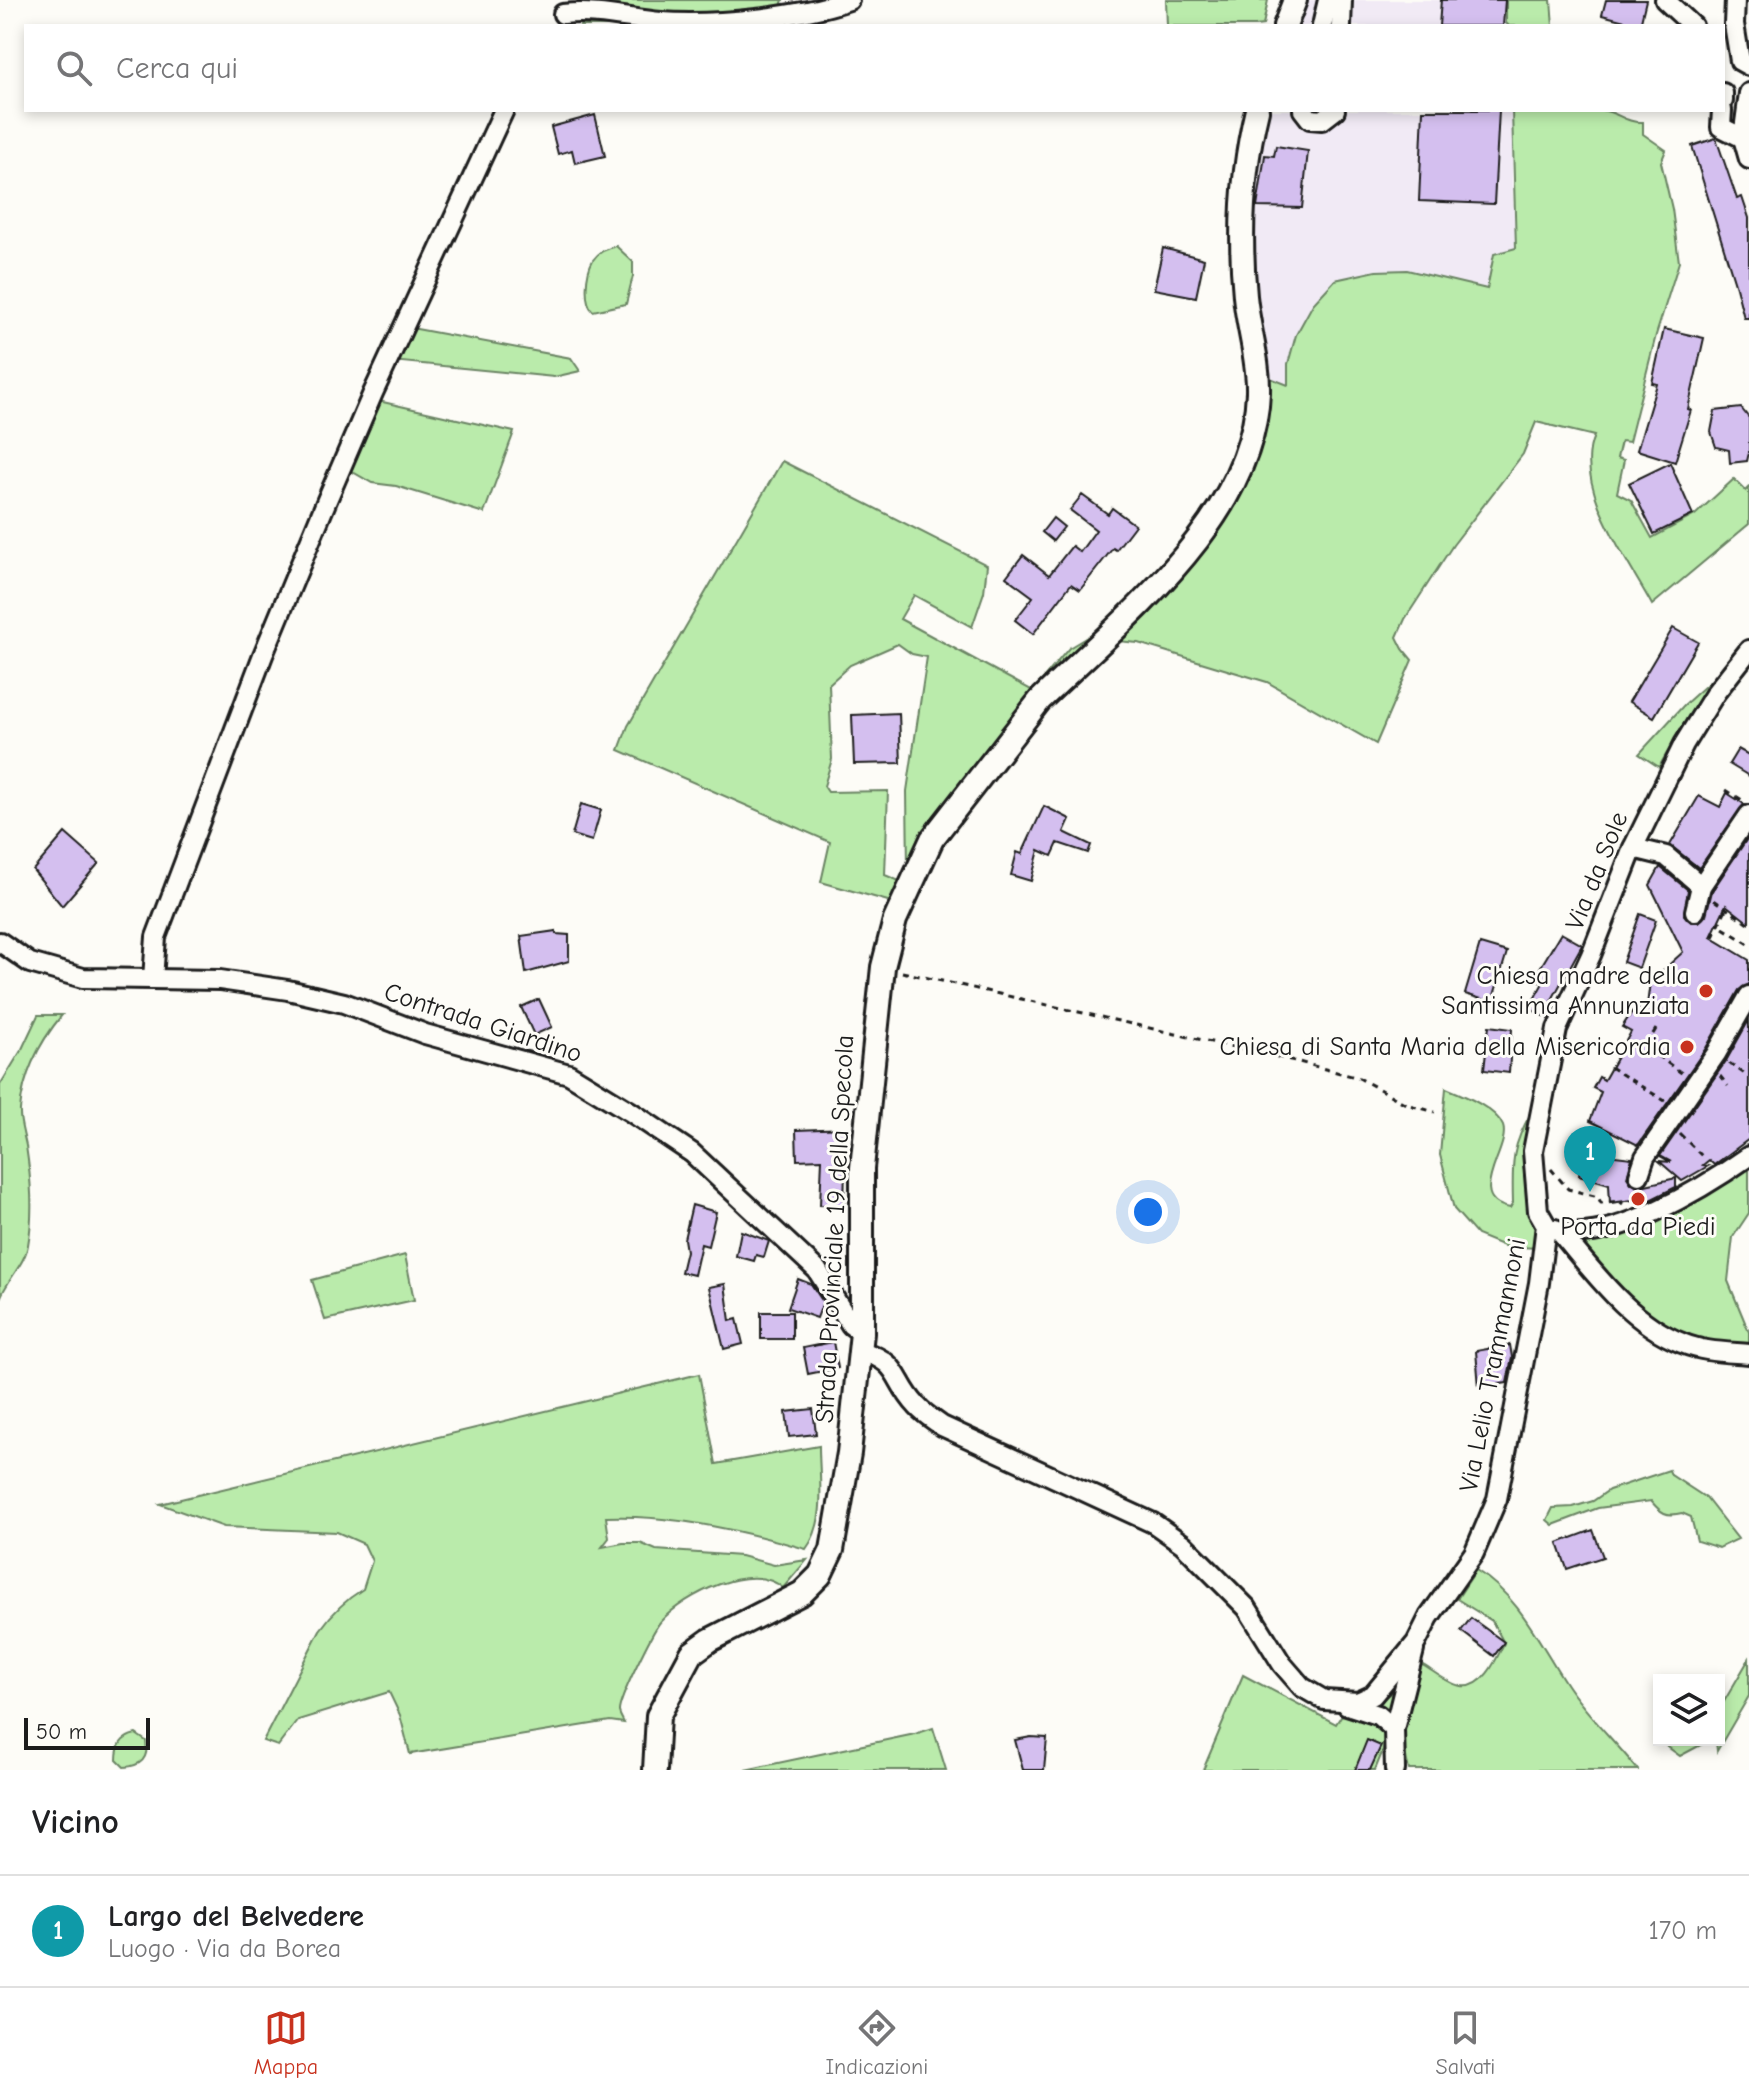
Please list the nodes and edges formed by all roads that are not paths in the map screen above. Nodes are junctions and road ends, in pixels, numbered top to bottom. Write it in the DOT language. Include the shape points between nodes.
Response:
graph roads {
  1 [pos="849,0"];
  2 [pos="1295,0"];
  3 [pos="1328,0"];
  4 [pos="1342,0"];
  5 [pos="1665,0"];
  6 [pos="1735,0"];
  7 [pos="560,13"];
  8 [pos="1286,24"];
  9 [pos="1322,24"];
  10 [pos="1341,24"];
  11 [pos="1691,24"];
  12 [pos="1749,66"];
  13 [pos="1749,93"];
  14 [pos="503,112"];
  15 [pos="1257,112"];
  16 [pos="1305,112"];
  17 [pos="1332,112"];
  18 [pos="1722,112"];
  19 [pos="1743,138"];
  20 [pos="1749,159"];
  21 [pos="1749,650"];
  22 [pos="1749,815"];
  23 [pos="1633,848"];
  24 [pos="1701,886"];
  25 [pos="1695,911"];
  26 [pos="0,942"];
  27 [pos="153,979"];
  28 [pos="1749,996"];
  29 [pos="1749,1156"];
  30 [pos="1639,1175"];
  31 [pos="1552,1228"];
  32 [pos="861,1342"];
  33 [pos="1749,1354"];
  34 [pos="1416,1643"];
  35 [pos="1324,1700"];
  36 [pos="1394,1729"];
  37 [pos="655,1770"];
  38 [pos="1395,1770"];
  1 -- 7 [label="street" via="743,21 663,22"];
  2 -- 8 [label="main road"];
  3 -- 9 [label="street"];
  4 -- 10 [label="street"];
  5 -- 11 [label="street"];
  6 -- 12 [label="street" via="1740,61"];
  13 -- 19 [label="street"];
  14 -- 27 [label="street" via="373,393 263,655 156,937"];
  15 -- 32 [label="main road, Strada Provinciale 19 della Specola" via="1243,191 1242,243 1258,391 1253,436 1241,471 1180,564 1040,700 932,839 895,920 883,967 862,1168"];
  16 -- 17 [label="street" via="1310,119 1322,120"];
  18 -- 19 [label="street" via="1721,127"];
  19 -- 20 [label="street"];
  21 -- 23 [label="street, Via da Sole" via="1684,744"];
  22 -- 24 [label="street"];
  23 -- 24 [label="street" via="1666,856"];
  23 -- 31 [label="street, Via da Sole" via="1557,1029 1533,1151 1538,1211"];
  24 -- 25 [label="street"];
  26 -- 27 [label="street, Contrada Giardino" via="30,963 83,978"];
  27 -- 32 [label="street, Contrada Giardino" via="220,980 302,993 569,1074 692,1153 817,1270"];
  28 -- 30 [label="street" via="1645,1157"];
  29 -- 31 [label="street" via="1673,1203 1608,1229 1568,1234"];
  31 -- 33 [label="street" via="1654,1329 1701,1349"];
  31 -- 34 [label="street, Via Lelio Trammannoni" via="1497,1499 1474,1553"];
  32 -- 35 [label="street" via="893,1367 917,1406 942,1426 1153,1523 1183,1544 1247,1608 1302,1687"];
  32 -- 37 [label="main road, Strada Provinciale 19 della Specola" via="832,1550 820,1575 802,1593 692,1653 658,1716"];
  34 -- 35 [label="street, Via Lelio Trammannoni" via="1373,1695 1358,1702"];
  34 -- 36 [label="street"];
  35 -- 36 [label="street" via="1378,1715"];
  36 -- 38 [label="street"];
}
